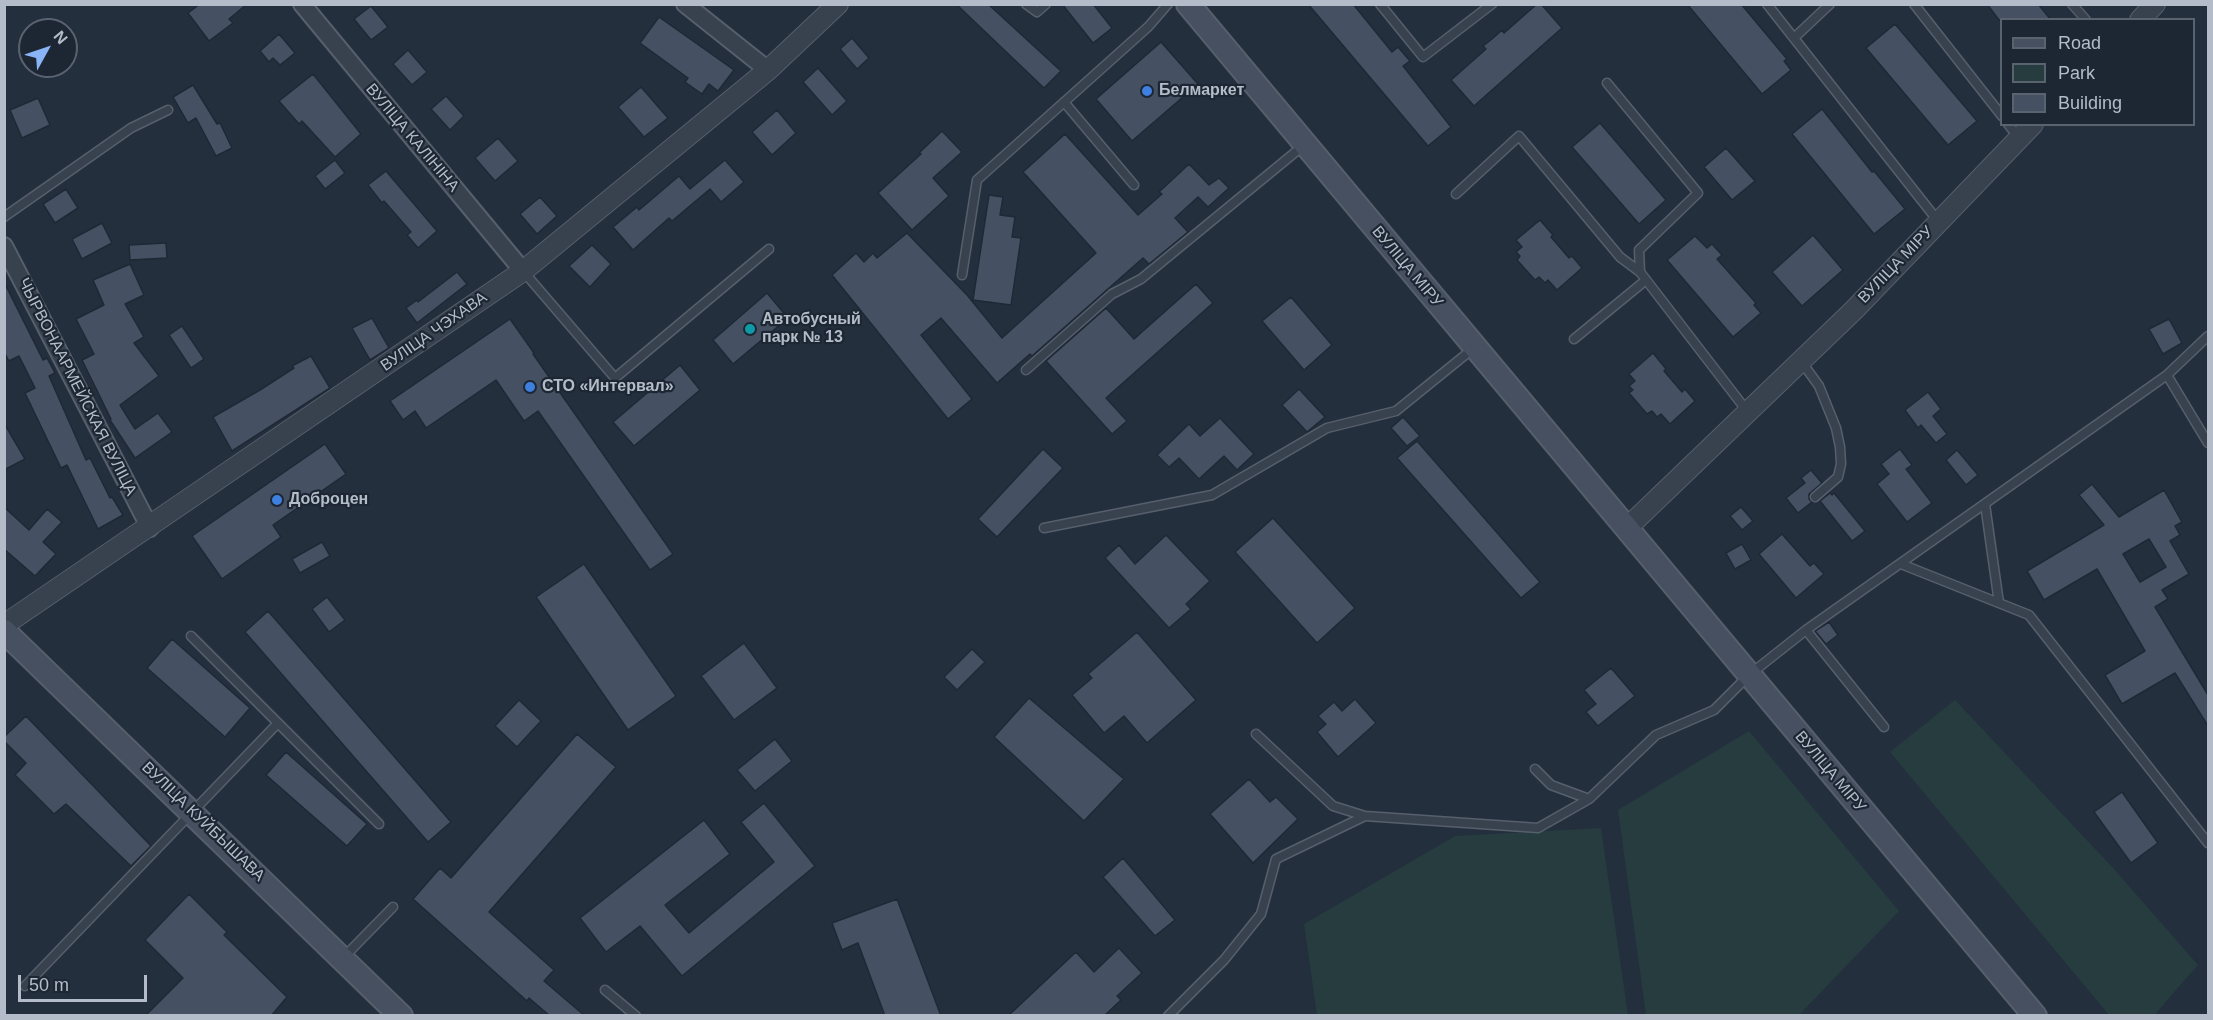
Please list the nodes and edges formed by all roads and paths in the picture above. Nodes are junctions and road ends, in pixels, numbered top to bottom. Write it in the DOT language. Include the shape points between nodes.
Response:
graph roads {
  1 [pos="302,4"];
  2 [pos="685,4"];
  3 [pos="838,4"];
  4 [pos="1026,4"];
  5 [pos="1046,4"];
  6 [pos="1168,4"];
  7 [pos="1188,4"];
  8 [pos="1380,4"];
  9 [pos="1492,4"];
  10 [pos="1767,4"];
  11 [pos="1830,4"];
  12 [pos="1914,4"];
  13 [pos="2072,4"];
  14 [pos="2155,4"];
  15 [pos="2083,18"];
  16 [pos="2142,18"];
  17 [pos="1794,38"];
  18 [pos="768,70"];
  19 [pos="1607,83"];
  20 [pos="1064,102"];
  21 [pos="168,110"];
  22 [pos="2000,115"];
  23 [pos="2020,129"];
  24 [pos="1304,145"];
  25 [pos="1134,186"];
  26 [pos="1456,194"];
  27 [pos="4,217"];
  28 [pos="1938,221"];
  29 [pos="4,246"];
  30 [pos="769,249"];
  31 [pos="522,271"];
  32 [pos="1640,272"];
  33 [pos="962,275"];
  34 [pos="1646,280"];
  35 [pos="2208,336"];
  36 [pos="1574,339"];
  37 [pos="1475,347"];
  38 [pos="1800,361"];
  39 [pos="1026,370"];
  40 [pos="2167,375"];
  41 [pos="1747,411"];
  42 [pos="2208,443"];
  43 [pos="1815,497"];
  44 [pos="1985,504"];
  45 [pos="150,528"];
  46 [pos="1044,528"];
  47 [pos="1627,528"];
  48 [pos="1901,564"];
  49 [pos="1999,603"];
  50 [pos="4,625"];
  51 [pos="1806,630"];
  52 [pos="4,631"];
  53 [pos="191,636"];
  54 [pos="1749,675"];
  55 [pos="278,723"];
  56 [pos="1884,727"];
  57 [pos="1257,734"];
  58 [pos="1535,769"];
  59 [pos="1589,799"];
  60 [pos="194,812"];
  61 [pos="1365,816"];
  62 [pos="379,824"];
  63 [pos="2208,843"];
  64 [pos="393,906"];
  65 [pos="343,958"];
  66 [pos="25,986"];
  67 [pos="605,990"];
  68 [pos="401,1016"];
  69 [pos="636,1016"];
  70 [pos="1168,1016"];
  71 [pos="2035,1016"];
  1 -- 31 [label="street, ВУЛІЦА КАЛІНІНА"];
  2 -- 18 [label="street"];
  3 -- 18 [label="street, ВУЛІЦА ЧЭХАВА"];
  4 -- 5 [label="lane" via="1037,12"];
  6 -- 20 [label="lane" via="1148,27"];
  7 -- 24 [label="main road, ВУЛІЦА МІРУ"];
  8 -- 9 [label="lane" via="1423,57"];
  10 -- 17 [label="lane"];
  11 -- 17 [label="lane"];
  12 -- 22 [label="lane"];
  13 -- 15 [label="lane"];
  14 -- 16 [label="street"];
  17 -- 28 [label="lane"];
  18 -- 31 [label="street, ВУЛІЦА ЧЭХАВА"];
  19 -- 32 [label="lane" via="1698,193 1640,250"];
  20 -- 25 [label="lane"];
  20 -- 33 [label="lane" via="977,180"];
  21 -- 27 [label="lane" via="130,128"];
  23 -- 28 [label="street, ВУЛІЦА МІРУ"];
  24 -- 37 [label="main road, ВУЛІЦА МІРУ"];
  24 -- 39 [label="lane" via="1141,279 1112,294"];
  26 -- 32 [label="lane" via="1519,136 1620,257"];
  28 -- 38 [label="street, ВУЛІЦА МІРУ"];
  29 -- 45 [label="street, ЧЫРВОНААРМЕЙСКАЯ ВУЛІЦА"];
  30 -- 31 [label="lane" via="615,378"];
  31 -- 45 [label="street, ВУЛІЦА ЧЭХАВА"];
  32 -- 34 [label="lane"];
  34 -- 36 [label="lane"];
  34 -- 41 [label="lane"];
  35 -- 40 [label="lane"];
  37 -- 46 [label="lane" via="1396,411 1327,428 1212,495"];
  37 -- 47 [label="main road, ВУЛІЦА МІРУ"];
  38 -- 41 [label="street, ВУЛІЦА МІРУ"];
  38 -- 43 [label="lane" via="1819,386 1840,447 1838,477"];
  40 -- 42 [label="lane"];
  40 -- 44 [label="lane"];
  41 -- 47 [label="street, ВУЛІЦА МІРУ"];
  44 -- 48 [label="lane"];
  44 -- 49 [label="lane"];
  45 -- 50 [label="street, ВУЛІЦА ЧЭХАВА"];
  47 -- 54 [label="main road, ВУЛІЦА МІРУ"];
  48 -- 49 [label="lane"];
  48 -- 51 [label="lane"];
  49 -- 63 [label="lane" via="2029,615"];
  51 -- 54 [label="lane"];
  51 -- 56 [label="lane"];
  52 -- 60 [label="main road, ВУЛІЦА КУЙБЫШАВА"];
  53 -- 55 [label="lane"];
  54 -- 59 [label="lane" via="1714,710 1656,735"];
  54 -- 71 [label="main road, ВУЛІЦА МІРУ"];
  55 -- 60 [label="lane"];
  55 -- 62 [label="lane"];
  57 -- 61 [label="lane" via="1333,806"];
  58 -- 59 [label="lane" via="1551,785"];
  59 -- 61 [label="lane" via="1538,828"];
  60 -- 65 [label="main road, ВУЛІЦА КУЙБЫШАВА"];
  60 -- 66 [label="lane"];
  61 -- 70 [label="lane" via="1276,859 1261,914 1224,960"];
  64 -- 65 [label="lane"];
  65 -- 68 [label="main road, ВУЛІЦА КУЙБЫШАВА"];
  67 -- 69 [label="lane"];
}
